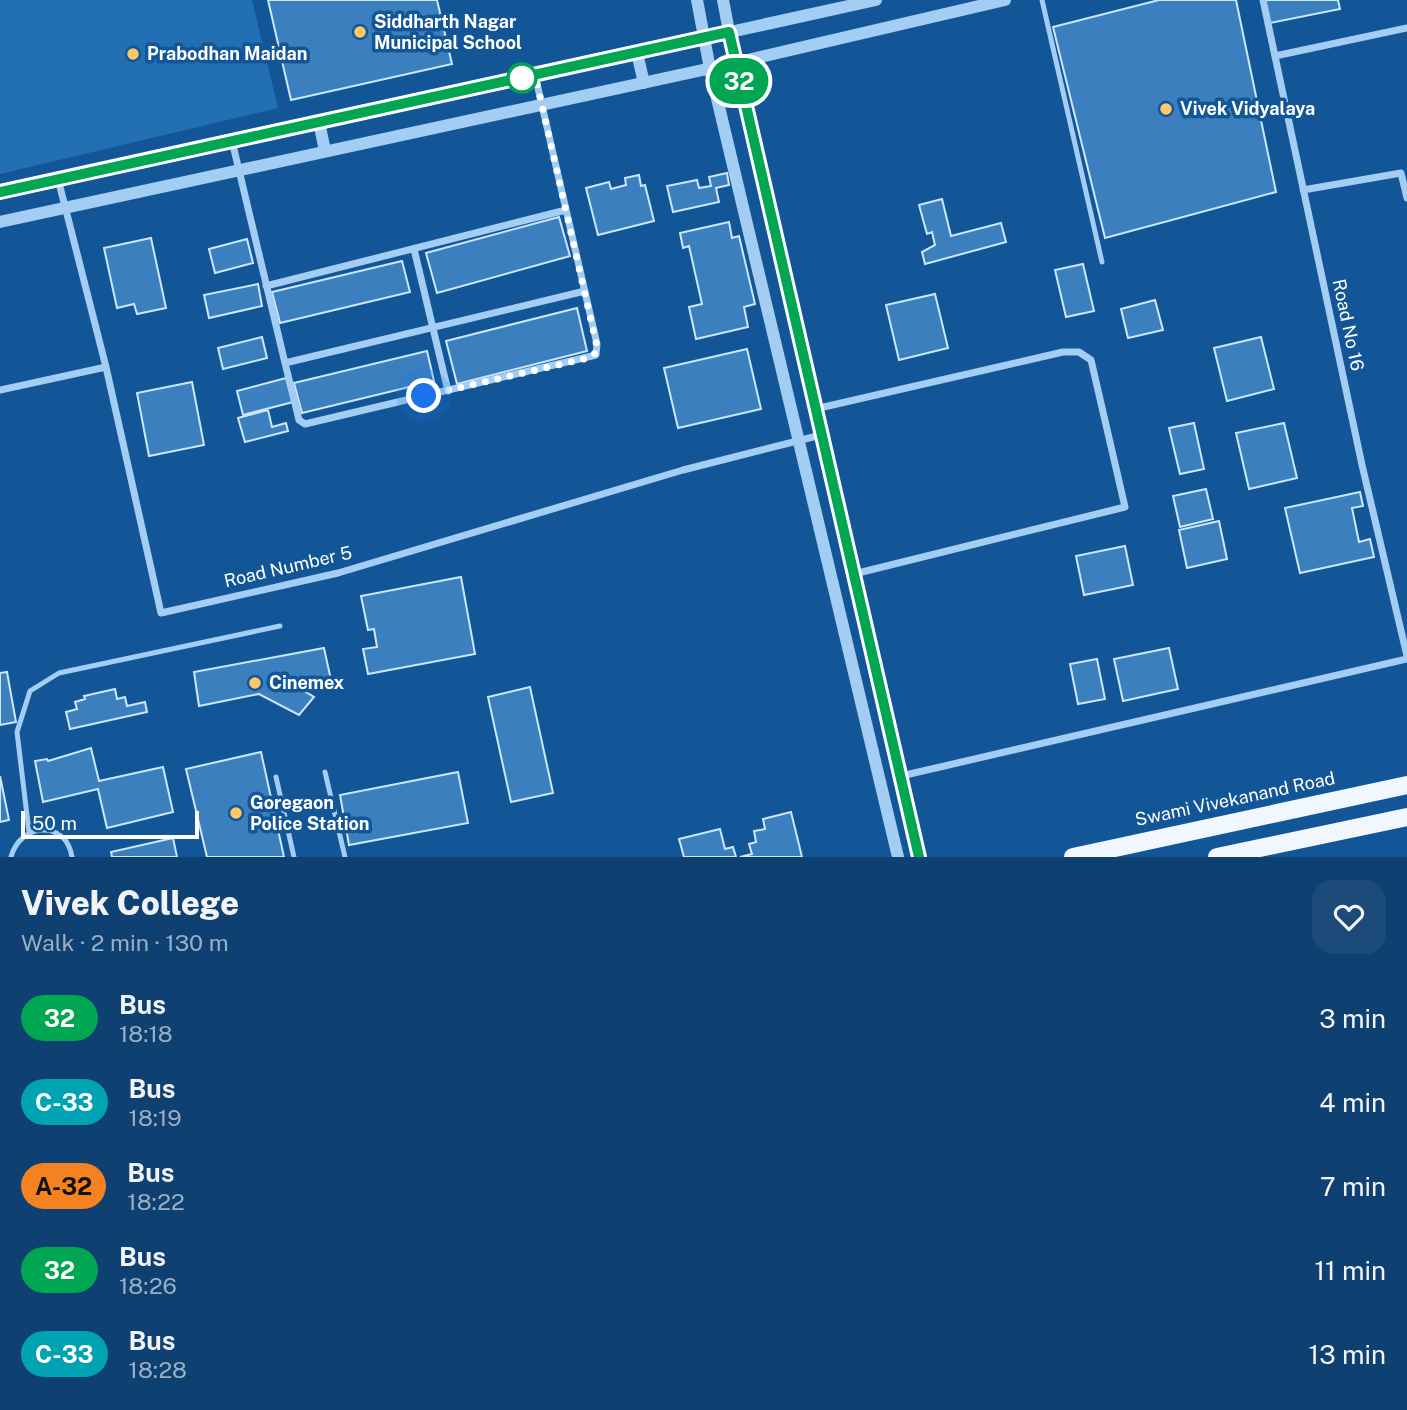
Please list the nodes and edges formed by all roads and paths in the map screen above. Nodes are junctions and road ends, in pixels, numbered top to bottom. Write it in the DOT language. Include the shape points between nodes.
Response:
graph roads {
  1 [pos="697,0"];
  2 [pos="723,0"];
  3 [pos="876,0"];
  4 [pos="1005,0"];
  5 [pos="1042,0"];
  6 [pos="1264,0"];
  7 [pos="1407,28"];
  8 [pos="729,32"];
  9 [pos="703,38"];
  10 [pos="637,53"];
  11 [pos="1275,56"];
  12 [pos="735,63"];
  13 [pos="710,69"];
  14 [pos="535,75"];
  15 [pos="644,83"];
  16 [pos="541,105"];
  17 [pos="319,122"];
  18 [pos="232,141"];
  19 [pos="325,150"];
  20 [pos="238,170"];
  21 [pos="1404,172"];
  22 [pos="58,179"];
  23 [pos="1303,190"];
  24 [pos="0,192"];
  25 [pos="1407,198"];
  26 [pos="64,208"];
  27 [pos="566,210"];
  28 [pos="0,222"];
  29 [pos="414,249"];
  30 [pos="1102,262"];
  31 [pos="266,286"];
  32 [pos="585,291"];
  33 [pos="433,328"];
  34 [pos="285,363"];
  35 [pos="106,367"];
  36 [pos="0,390"];
  37 [pos="448,391"];
  38 [pos="815,409"];
  39 [pos="821,435"];
  40 [pos="799,441"];
  41 [pos="854,574"];
  42 [pos="280,626"];
  43 [pos="1407,657"];
  44 [pos="325,772"];
  45 [pos="901,776"];
  46 [pos="276,777"];
  47 [pos="1407,785"];
  48 [pos="1407,817"];
  49 [pos="29,832"];
  50 [pos="1110,852"];
  51 [pos="11,857"];
  52 [pos="72,857"];
  53 [pos="294,857"];
  54 [pos="345,857"];
  55 [pos="898,857"];
  56 [pos="919,857"];
  57 [pos="1076,857"];
  58 [pos="1217,857"];
  1 -- 9 [label="street"];
  2 -- 8 [label="street"];
  3 -- 8 [label="street"];
  4 -- 12 [label="street"];
  5 -- 30 [label="lane"];
  6 -- 11 [label="street, Road No 16"];
  7 -- 11 [label="street"];
  8 -- 9 [label="street"];
  8 -- 12 [label="street"];
  9 -- 10 [label="street"];
  9 -- 13 [label="street"];
  10 -- 14 [label="street"];
  10 -- 15 [label="street"];
  11 -- 23 [label="street, Road No 16"];
  12 -- 13 [label="street"];
  12 -- 38 [label="street"];
  13 -- 15 [label="street"];
  13 -- 40 [label="street"];
  14 -- 16 [label="street"];
  14 -- 17 [label="street"];
  15 -- 16 [label="street"];
  16 -- 19 [label="street"];
  16 -- 27 [label="street"];
  17 -- 18 [label="street"];
  17 -- 19 [label="street"];
  18 -- 20 [label="street"];
  18 -- 22 [label="street"];
  19 -- 20 [label="street"];
  20 -- 26 [label="street"];
  20 -- 31 [label="street"];
  21 -- 23 [label="street"];
  21 -- 25 [label="street"];
  22 -- 24 [label="street"];
  22 -- 26 [label="street, Road Number 5"];
  23 -- 43 [label="street, Road No 16"];
  26 -- 28 [label="street"];
  26 -- 35 [label="street, Road Number 5"];
  27 -- 29 [label="street"];
  27 -- 32 [label="street"];
  29 -- 31 [label="street"];
  29 -- 33 [label="street"];
  31 -- 34 [label="street"];
  32 -- 33 [label="street"];
  32 -- 37 [label="street" via="596,355"];
  33 -- 34 [label="street"];
  33 -- 37 [label="street"];
  34 -- 37 [label="street" via="302,424"];
  35 -- 36 [label="street"];
  35 -- 40 [label="street, Road Number 5" via="161,613 338,573 683,470"];
  38 -- 39 [label="street"];
  38 -- 41 [label="street" via="1063,352 1079,352 1091,360 1125,507"];
  39 -- 40 [label="street, Road Number 5"];
  39 -- 41 [label="street"];
  40 -- 55 [label="street"];
  41 -- 45 [label="street"];
  42 -- 49 [label="lane" via="59,673 30,691 18,732"];
  43 -- 45 [label="street"];
  44 -- 54 [label="lane"];
  45 -- 56 [label="street"];
  46 -- 53 [label="lane"];
  47 -- 50 [label="main road, Swami Vivekanand Road"];
  48 -- 58 [label="main road"];
  49 -- 51 [label="lane" via="14,846"];
  49 -- 52 [label="lane" via="58,834"];
  50 -- 57 [label="main road, Swami Vivekanand Road"];
}
